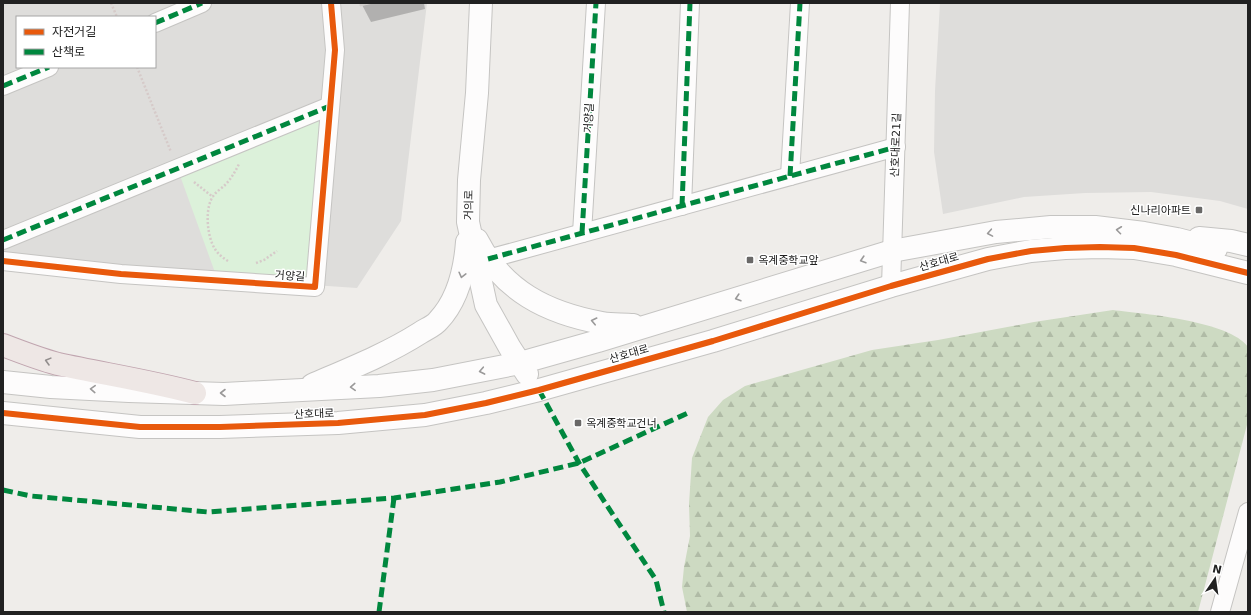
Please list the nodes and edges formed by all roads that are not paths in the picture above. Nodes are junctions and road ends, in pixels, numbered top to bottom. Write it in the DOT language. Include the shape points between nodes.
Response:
graph roads {
  1 [pos="202,3"];
  2 [pos="331,3"];
  3 [pos="481,3"];
  4 [pos="596,3"];
  5 [pos="690,3"];
  6 [pos="800,3"];
  7 [pos="900,3"];
  8 [pos="156,23"];
  9 [pos="47,68"];
  10 [pos="3,86"];
  11 [pos="330,106"];
  12 [pos="896,147"];
  13 [pos="790,176"];
  14 [pos="682,206"];
  15 [pos="468,222"];
  16 [pos="582,233"];
  17 [pos="1158,235"];
  18 [pos="3,240"];
  19 [pos="1248,245"];
  20 [pos="892,251"];
  21 [pos="1176,255"];
  22 [pos="488,259"];
  23 [pos="1248,259"];
  24 [pos="3,261"];
  25 [pos="1248,273"];
  26 [pos="891,286"];
  27 [pos="1248,289"];
  28 [pos="647,326"];
  29 [pos="3,345"];
  30 [pos="520,364"];
  31 [pos="3,382"];
  32 [pos="300,390"];
  33 [pos="538,390"];
  34 [pos="196,393"];
  35 [pos="3,413"];
  36 [pos="1248,512"];
  37 [pos="1220,612"];
  1 -- 8 [label="street"];
  2 -- 11 [label="street, 거양길" via="335,50"];
  3 -- 15 [label="street, 거의로"];
  4 -- 16 [label="street, 거양길"];
  5 -- 14 [label="street"];
  6 -- 13 [label="street"];
  7 -- 12 [label="street, 산호대로21길"];
  9 -- 10 [label="street"];
  11 -- 18 [label="street"];
  11 -- 24 [label="street, 거양길" via="315,287 121,274"];
  12 -- 13 [label="street"];
  12 -- 20 [label="street, 산호대로21길"];
  13 -- 14 [label="street"];
  14 -- 16 [label="street"];
  15 -- 22 [label="street"];
  15 -- 30 [label="street, 거의로" via="486,305"];
  15 -- 32 [label="street, one-way" via="462,274 453,300 438,322 389,350"];
  16 -- 22 [label="street"];
  17 -- 19 [label="street" via="1231,241"];
  17 -- 20 [label="street, 산호대로, one-way" via="1095,227 1050,228 996,232"];
  17 -- 23 [label="street, 산호대로"];
  20 -- 26 [label="street, 산호대로21길"];
  20 -- 28 [label="street, 산호대로, one-way"];
  21 -- 25 [label="street, 산호대로"];
  21 -- 26 [label="street, 산호대로" via="1134,248 1100,247 1031,251 988,258"];
  21 -- 27 [label="street"];
  28 -- 22 [label="street, one-way" via="603,323 544,305 519,291 501,276"];
  26 -- 33 [label="street, 산호대로" via="713,341"];
  28 -- 30 [label="street, 산호대로"];
  34 -- 29 [label="highway, one-way" via="164,384 57,364"];
  30 -- 32 [label="street, 산호대로, one-way" via="434,380"];
  30 -- 33 [label="street, 거의로"];
  34 -- 31 [label="street, 산호대로, one-way" via="51,387"];
  32 -- 34 [label="street, 산호대로, one-way"];
  33 -- 35 [label="street, 산호대로" via="425,415 338,423 140,427"];
  36 -- 37 [label="street"];
}
